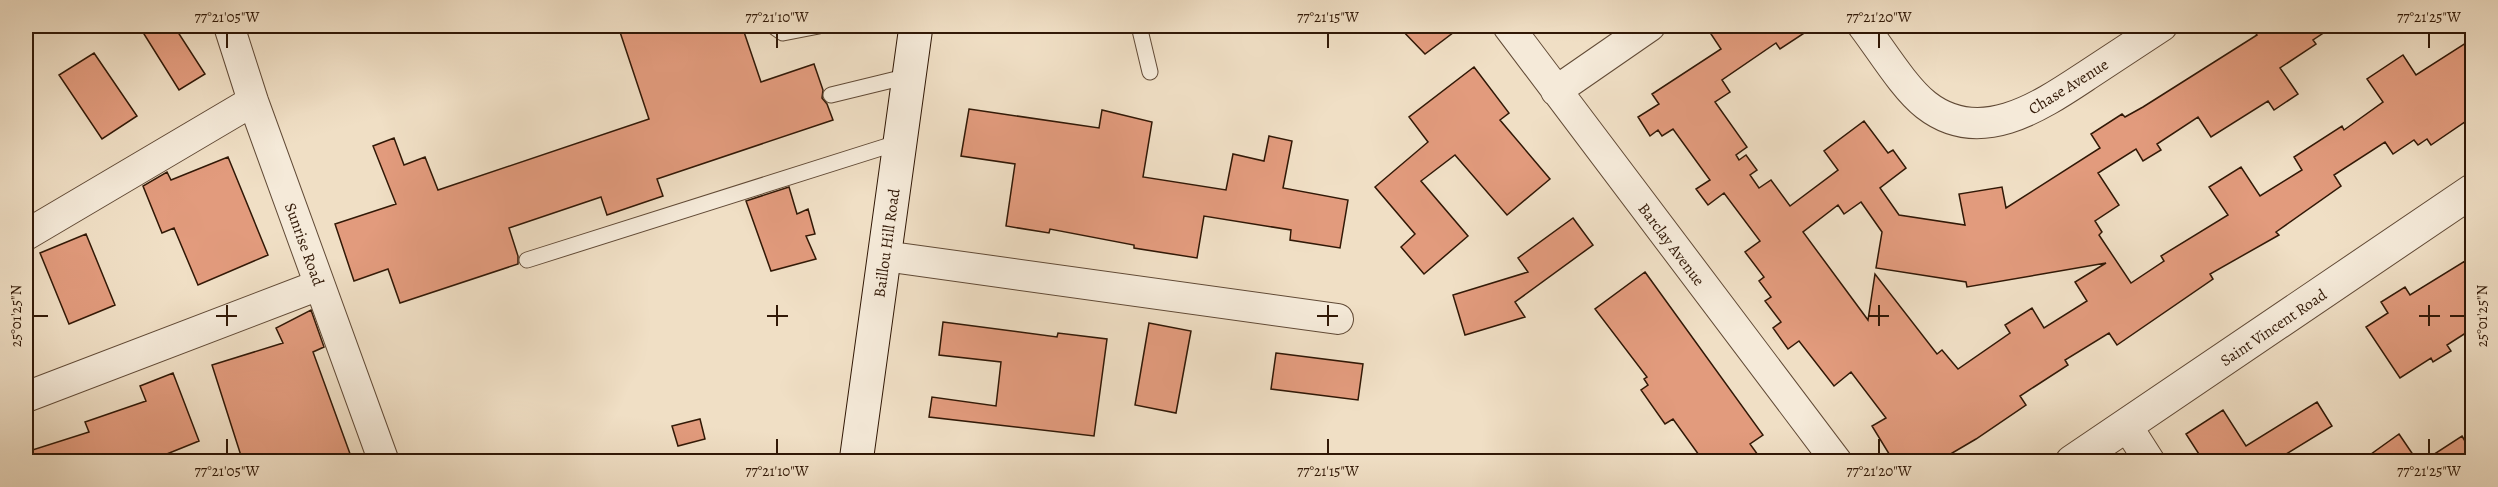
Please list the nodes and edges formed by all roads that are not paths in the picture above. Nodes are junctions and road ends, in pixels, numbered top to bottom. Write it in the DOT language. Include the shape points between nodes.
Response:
graph roads {
  1 [pos="229,26"];
  2 [pos="773,26"];
  3 [pos="819,26"];
  4 [pos="916,26"];
  5 [pos="1139,26"];
  6 [pos="1508,26"];
  7 [pos="1650,26"];
  8 [pos="1863,26"];
  9 [pos="2162,26"];
  10 [pos="1150,72"];
  11 [pos="909,76"];
  12 [pos="1556,91"];
  13 [pos="831,95"];
  14 [pos="253,101"];
  15 [pos="900,142"];
  16 [pos="2472,191"];
  17 [pos="26,236"];
  18 [pos="884,256"];
  19 [pos="527,260"];
  20 [pos="319,285"];
  21 [pos="1338,319"];
  22 [pos="26,397"];
  23 [pos="2127,426"];
  24 [pos="384,462"];
  25 [pos="855,462"];
  26 [pos="1837,462"];
  27 [pos="2072,462"];
  28 [pos="2150,462"];
  1 -- 14 [label="street, Sunrise Road"];
  2 -- 3 [label="lane" via="783,33"];
  4 -- 11 [label="street, Baillou Hill Road"];
  5 -- 10 [label="lane"];
  6 -- 12 [label="street, Barclay Avenue"];
  7 -- 12 [label="street"];
  8 -- 9 [label="street, Chase Avenue" via="1926,105 1957,120 1978,123 2029,112"];
  11 -- 13 [label="lane"];
  11 -- 15 [label="street, Baillou Hill Road"];
  12 -- 26 [label="street, Barclay Avenue"];
  14 -- 17 [label="street"];
  14 -- 20 [label="street, Sunrise Road"];
  15 -- 18 [label="street, Baillou Hill Road"];
  15 -- 19 [label="lane"];
  16 -- 23 [label="street, Saint Vincent Road"];
  18 -- 21 [label="street"];
  18 -- 25 [label="street, Baillou Hill Road"];
  20 -- 22 [label="street"];
  20 -- 24 [label="street, Sunrise Road"];
  23 -- 27 [label="street, Saint Vincent Road"];
  23 -- 28 [label="street"];
}
